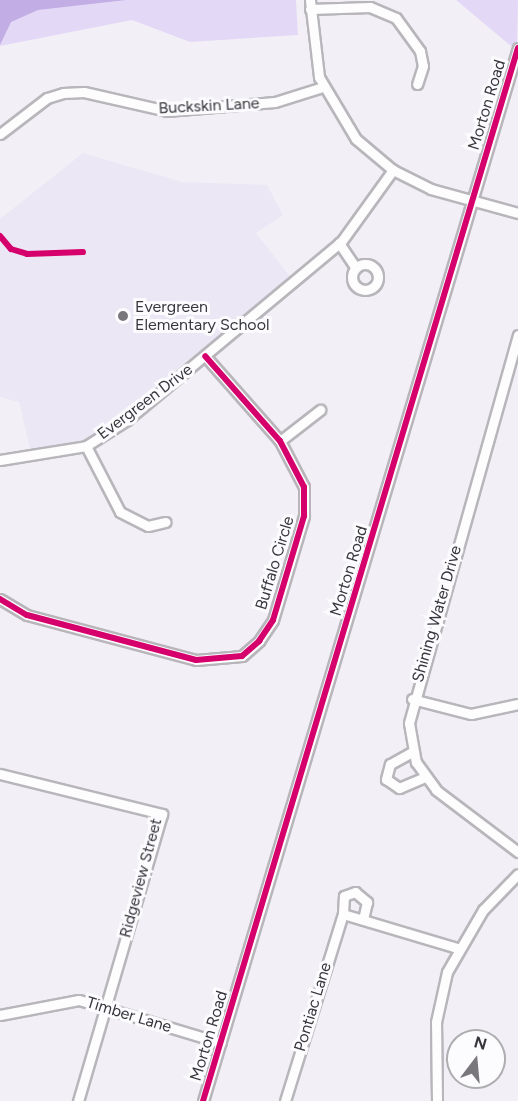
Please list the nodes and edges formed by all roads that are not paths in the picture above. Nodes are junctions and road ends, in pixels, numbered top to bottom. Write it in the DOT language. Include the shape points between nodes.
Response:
graph roads {
  1 [pos="310,4"];
  2 [pos="518,48"];
  3 [pos="417,84"];
  4 [pos="323,87"];
  5 [pos="0,134"];
  6 [pos="393,170"];
  7 [pos="473,200"];
  8 [pos="518,213"];
  9 [pos="339,243"];
  10 [pos="356,268"];
  11 [pos="518,335"];
  12 [pos="205,356"];
  13 [pos="320,410"];
  14 [pos="280,441"];
  15 [pos="86,446"];
  16 [pos="0,460"];
  17 [pos="166,522"];
  18 [pos="0,599"];
  19 [pos="412,699"];
  20 [pos="518,704"];
  21 [pos="412,752"];
  22 [pos="0,774"];
  23 [pos="425,777"];
  24 [pos="518,852"];
  25 [pos="518,874"];
  26 [pos="344,915"];
  27 [pos="363,920"];
  28 [pos="457,948"];
  29 [pos="105,1007"];
  30 [pos="0,1015"];
  31 [pos="221,1043"];
  32 [pos="78,1101"];
  33 [pos="203,1101"];
  34 [pos="285,1101"];
  35 [pos="437,1101"];
  1 -- 3 [label="street" via="370,7 396,18 420,51 423,66"];
  1 -- 4 [label="street"];
  2 -- 7 [label="street, Morton Road"];
  4 -- 5 [label="street, Buckskin Lane" via="275,102 167,111 84,92 63,93 47,98"];
  4 -- 6 [label="street" via="356,139"];
  6 -- 7 [label="street" via="431,189"];
  6 -- 9 [label="street, Evergreen Drive"];
  7 -- 8 [label="street"];
  7 -- 31 [label="street, Morton Road"];
  9 -- 10 [label="street"];
  9 -- 12 [label="street, Evergreen Drive"];
  11 -- 19 [label="street, Shining Water Drive"];
  12 -- 14 [label="street, Buffalo Circle"];
  12 -- 15 [label="street, Evergreen Drive"];
  13 -- 14 [label="street"];
  14 -- 18 [label="street, Buffalo Circle" via="301,475 304,516 273,620 242,656 196,660 27,615"];
  15 -- 16 [label="street, Evergreen Drive"];
  15 -- 17 [label="street" via="120,512 148,526"];
  19 -- 20 [label="street" via="471,714"];
  19 -- 21 [label="street, Shining Water Drive"];
  21 -- 23 [label="street, Shining Water Drive"];
  21 -- 23 [label="street" via="390,764 386,779 399,788"];
  22 -- 29 [label="street, Ridgeview Street" via="162,814"];
  23 -- 24 [label="street, Shining Water Drive" via="444,798"];
  25 -- 28 [label="street"];
  26 -- 27 [label="street"];
  26 -- 27 [label="street, Pontiac Lane" via="344,896 355,892 367,902"];
  26 -- 34 [label="street, Pontiac Lane"];
  27 -- 28 [label="street"];
  28 -- 35 [label="street" via="438,1005"];
  29 -- 30 [label="street, Timber Lane" via="79,1000"];
  29 -- 31 [label="street, Timber Lane"];
  29 -- 32 [label="street, Ridgeview Street"];
  31 -- 33 [label="street, Morton Road"];
}
